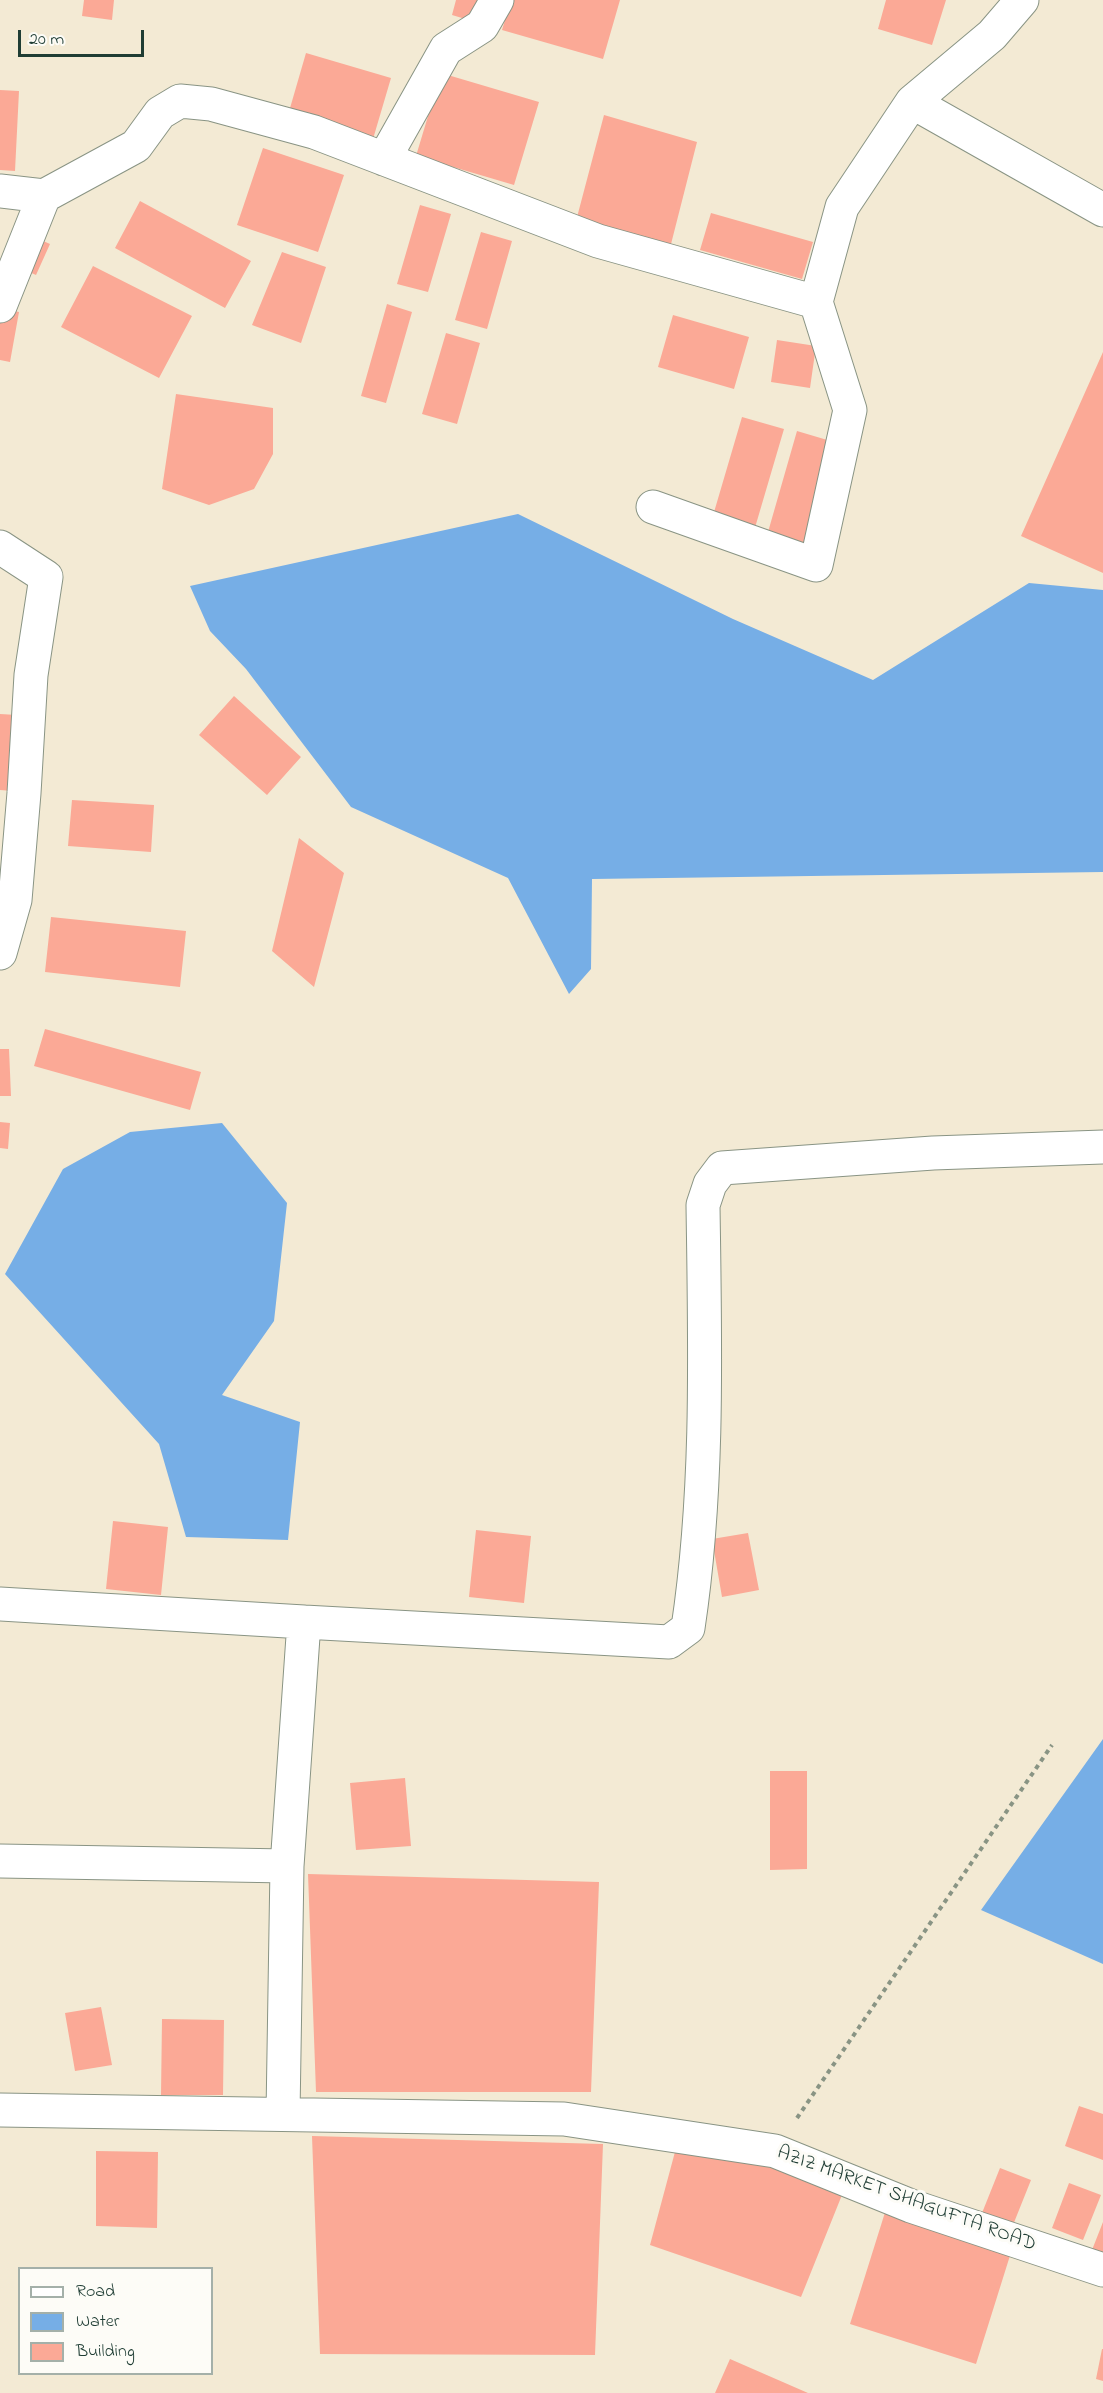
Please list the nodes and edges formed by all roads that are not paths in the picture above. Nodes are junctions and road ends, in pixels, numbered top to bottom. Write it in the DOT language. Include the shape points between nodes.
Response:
graph roads {
  1 [pos="497,0"];
  2 [pos="1022,0"];
  3 [pos="912,102"];
  4 [pos="384,159"];
  5 [pos="0,191"];
  6 [pos="44,196"];
  7 [pos="1103,210"];
  8 [pos="816,302"];
  9 [pos="0,306"];
  10 [pos="653,507"];
  11 [pos="0,547"];
  12 [pos="0,953"];
  13 [pos="1103,1147"];
  14 [pos="0,1604"];
  15 [pos="304,1622"];
  16 [pos="0,1861"];
  17 [pos="287,1866"];
  18 [pos="0,2110"];
  19 [pos="283,2114"];
  20 [pos="1103,2270"];
  1 -- 4 [label="street" via="482,26 446,49"];
  2 -- 3 [label="street" via="992,35"];
  3 -- 7 [label="street"];
  3 -- 8 [label="street" via="842,207"];
  4 -- 6 [label="street" via="302,129 211,104 180,101 160,114 136,146"];
  4 -- 8 [label="street" via="598,241"];
  5 -- 6 [label="street"];
  6 -- 9 [label="street"];
  8 -- 10 [label="street" via="850,410 816,565"];
  11 -- 12 [label="street" via="46,577 31,675 15,900"];
  13 -- 15 [label="street" via="722,1168 710,1184 703,1205 706,1402 696,1575 688,1628 669,1642"];
  14 -- 15 [label="street"];
  15 -- 17 [label="street"];
  16 -- 17 [label="street"];
  17 -- 19 [label="street"];
  18 -- 19 [label="street, AZIZ MARKET SHAGUFTA ROAD"];
  19 -- 20 [label="street, AZIZ MARKET SHAGUFTA ROAD" via="564,2119 775,2151 911,2206"];
}
